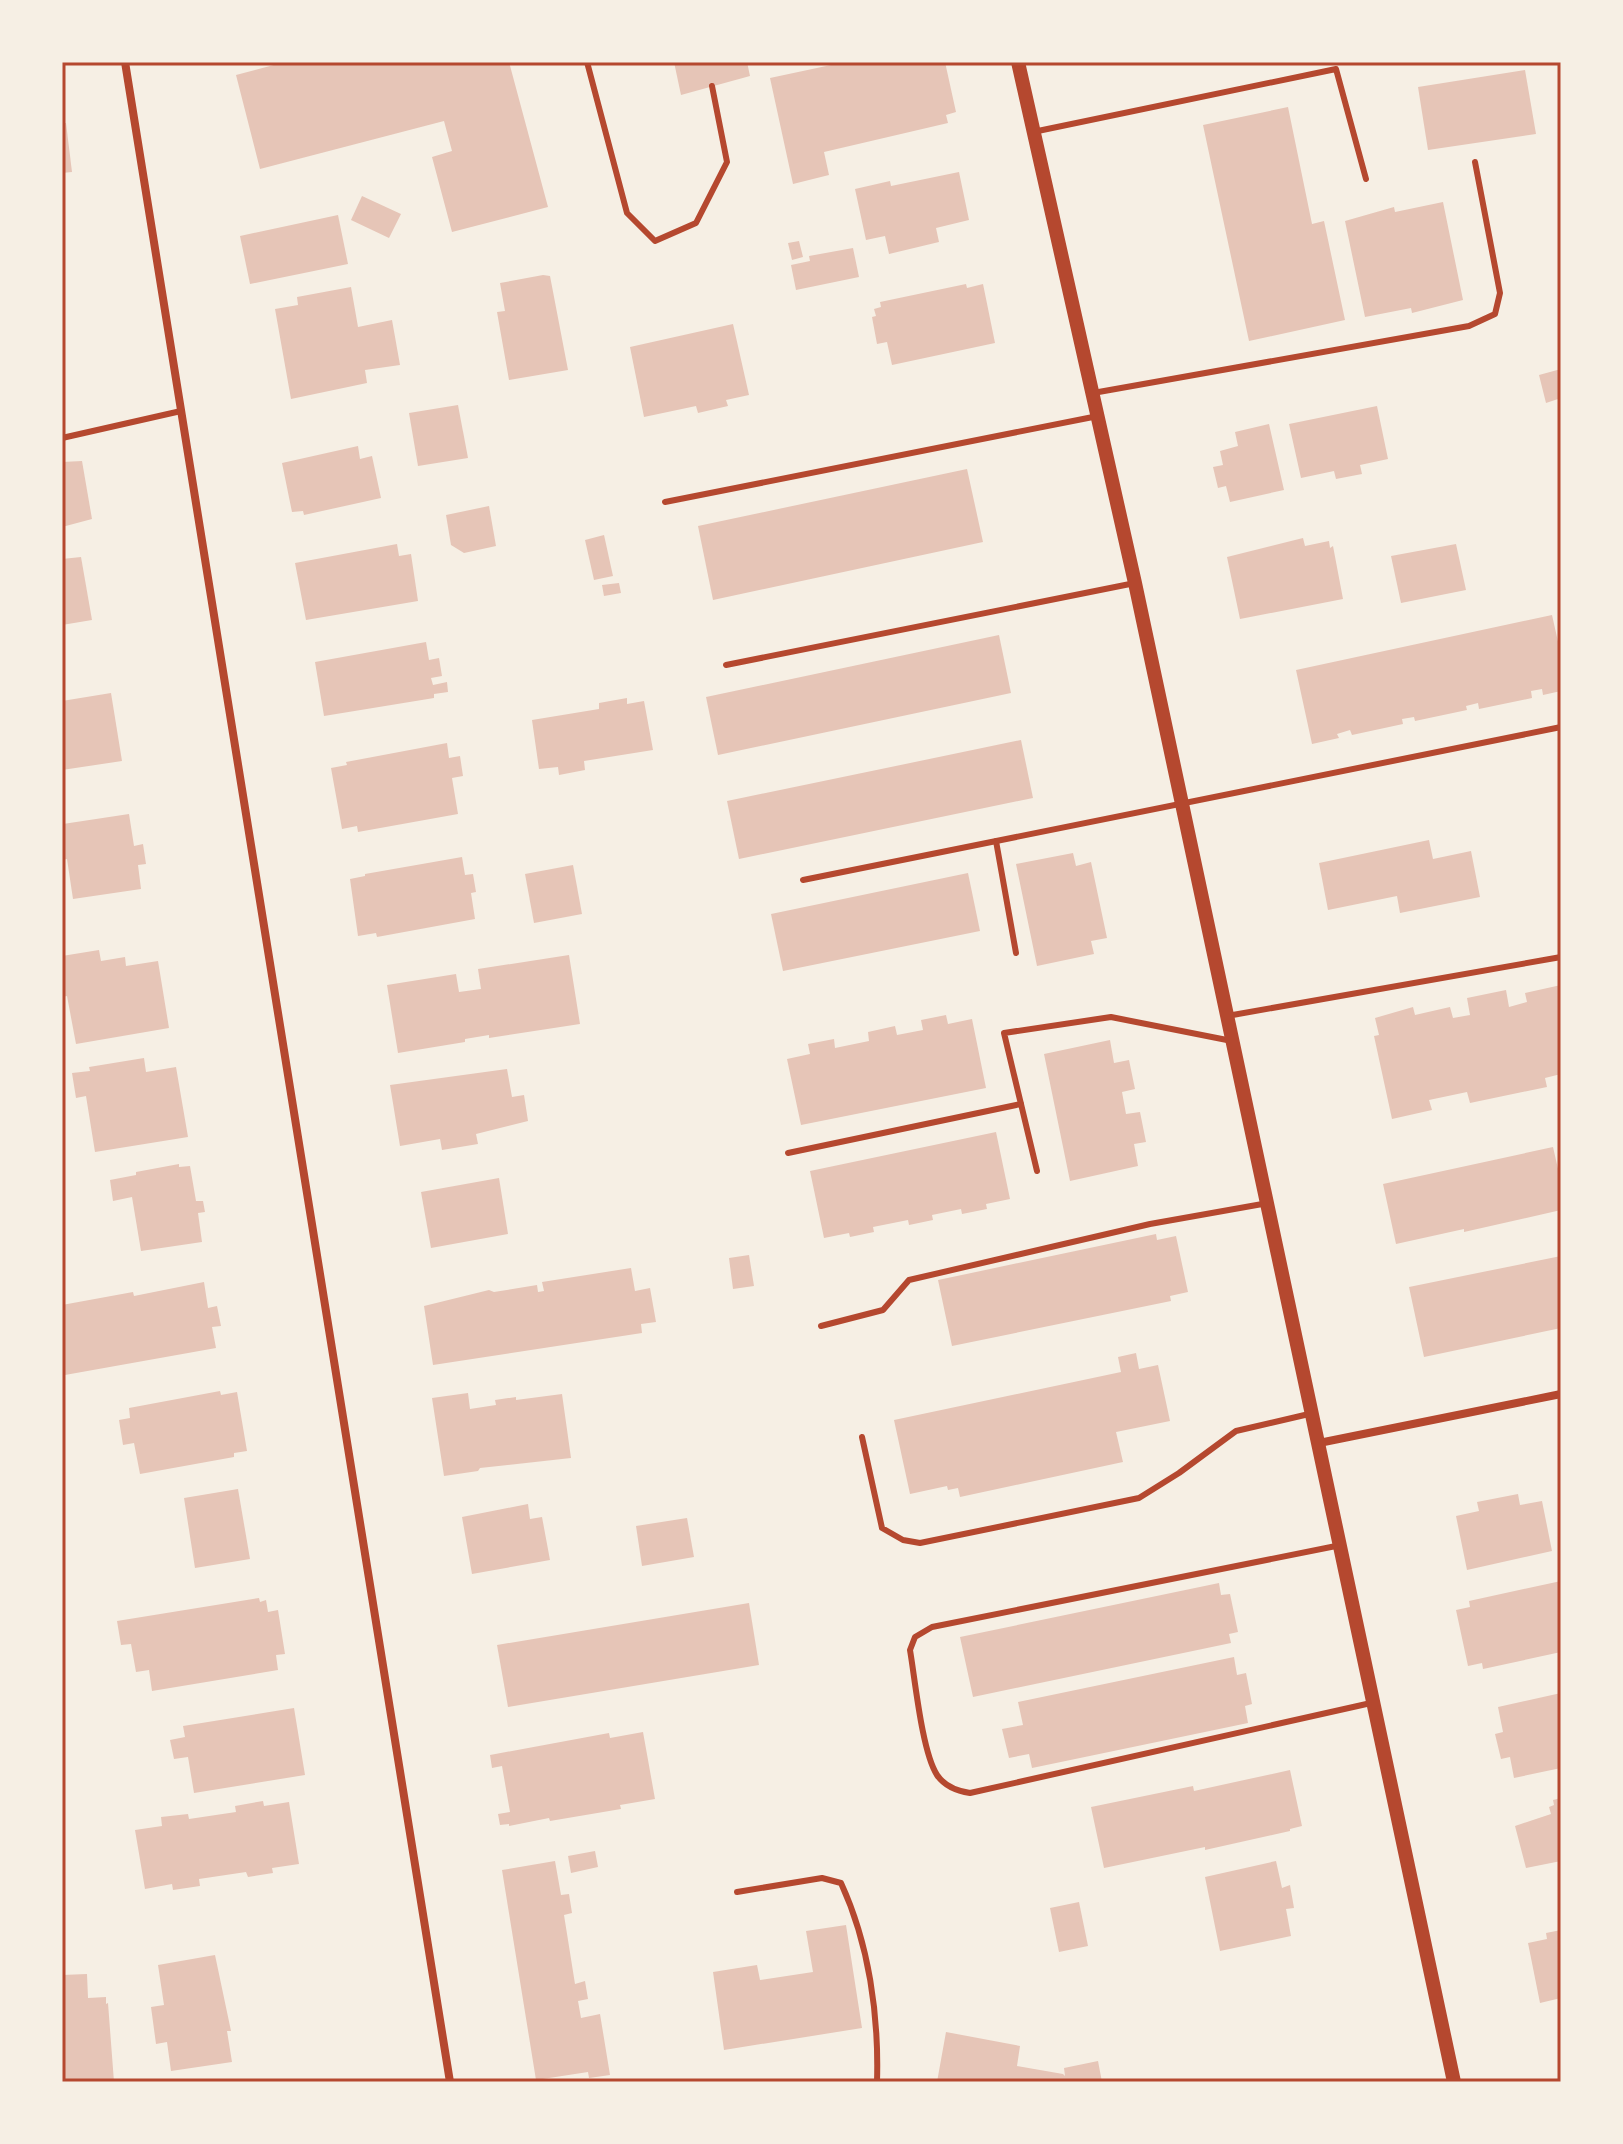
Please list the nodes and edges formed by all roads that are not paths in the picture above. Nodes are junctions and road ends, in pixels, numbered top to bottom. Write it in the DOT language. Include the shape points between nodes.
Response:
graph roads {
  1 [pos="125,62"];
  2 [pos="587,62"];
  3 [pos="1018,62"];
  4 [pos="712,86"];
  5 [pos="1032,132"];
  6 [pos="1475,162"];
  7 [pos="1366,179"];
  8 [pos="1093,393"];
  9 [pos="181,411"];
  10 [pos="1098,416"];
  11 [pos="62,438"];
  12 [pos="665,502"];
  13 [pos="1135,583"];
  14 [pos="726,665"];
  15 [pos="1561,727"];
  16 [pos="1181,803"];
  17 [pos="996,841"];
  18 [pos="803,880"];
  19 [pos="1016,953"];
  20 [pos="1561,957"];
  21 [pos="1227,1016"];
  22 [pos="1232,1041"];
  23 [pos="1021,1104"];
  24 [pos="788,1153"];
  25 [pos="1037,1171"];
  26 [pos="1268,1203"];
  27 [pos="821,1326"];
  28 [pos="1561,1394"];
  29 [pos="1313,1413"];
  30 [pos="862,1437"];
  31 [pos="1319,1443"];
  32 [pos="1341,1545"];
  33 [pos="1374,1702"];
  34 [pos="737,1892"];
  35 [pos="450,2082"];
  36 [pos="877,2082"];
  37 [pos="1454,2082"];
  1 -- 9 [label="street"];
  2 -- 4 [label="lane" via="627,213 655,241 696,223 727,162"];
  3 -- 5 [label="street"];
  5 -- 7 [label="lane" via="1336,69"];
  5 -- 8 [label="street"];
  6 -- 8 [label="lane" via="1500,293 1495,314 1469,326"];
  8 -- 10 [label="street"];
  9 -- 11 [label="lane"];
  9 -- 35 [label="street"];
  10 -- 12 [label="lane"];
  10 -- 13 [label="street"];
  13 -- 14 [label="lane"];
  13 -- 16 [label="street"];
  15 -- 16 [label="lane"];
  16 -- 17 [label="lane"];
  16 -- 21 [label="street"];
  17 -- 18 [label="lane"];
  17 -- 19 [label="lane"];
  20 -- 21 [label="lane"];
  21 -- 22 [label="street"];
  22 -- 23 [label="lane" via="1111,1017 1004,1033"];
  22 -- 26 [label="street"];
  23 -- 24 [label="lane"];
  23 -- 25 [label="lane"];
  26 -- 27 [label="lane" via="1150,1224 909,1280 883,1310"];
  26 -- 29 [label="street"];
  28 -- 31 [label="street"];
  29 -- 30 [label="lane" via="1236,1431 1139,1498 920,1543 882,1528"];
  29 -- 31 [label="street"];
  31 -- 32 [label="street"];
  32 -- 33 [label="street"];
  32 -- 33 [label="lane" via="932,1627 915,1637 910,1650 926,1741 937,1775 953,1790 970,1793"];
  33 -- 37 [label="street"];
  34 -- 36 [label="lane" via="822,1878 841,1883 869,1976 878,2040"];
}
